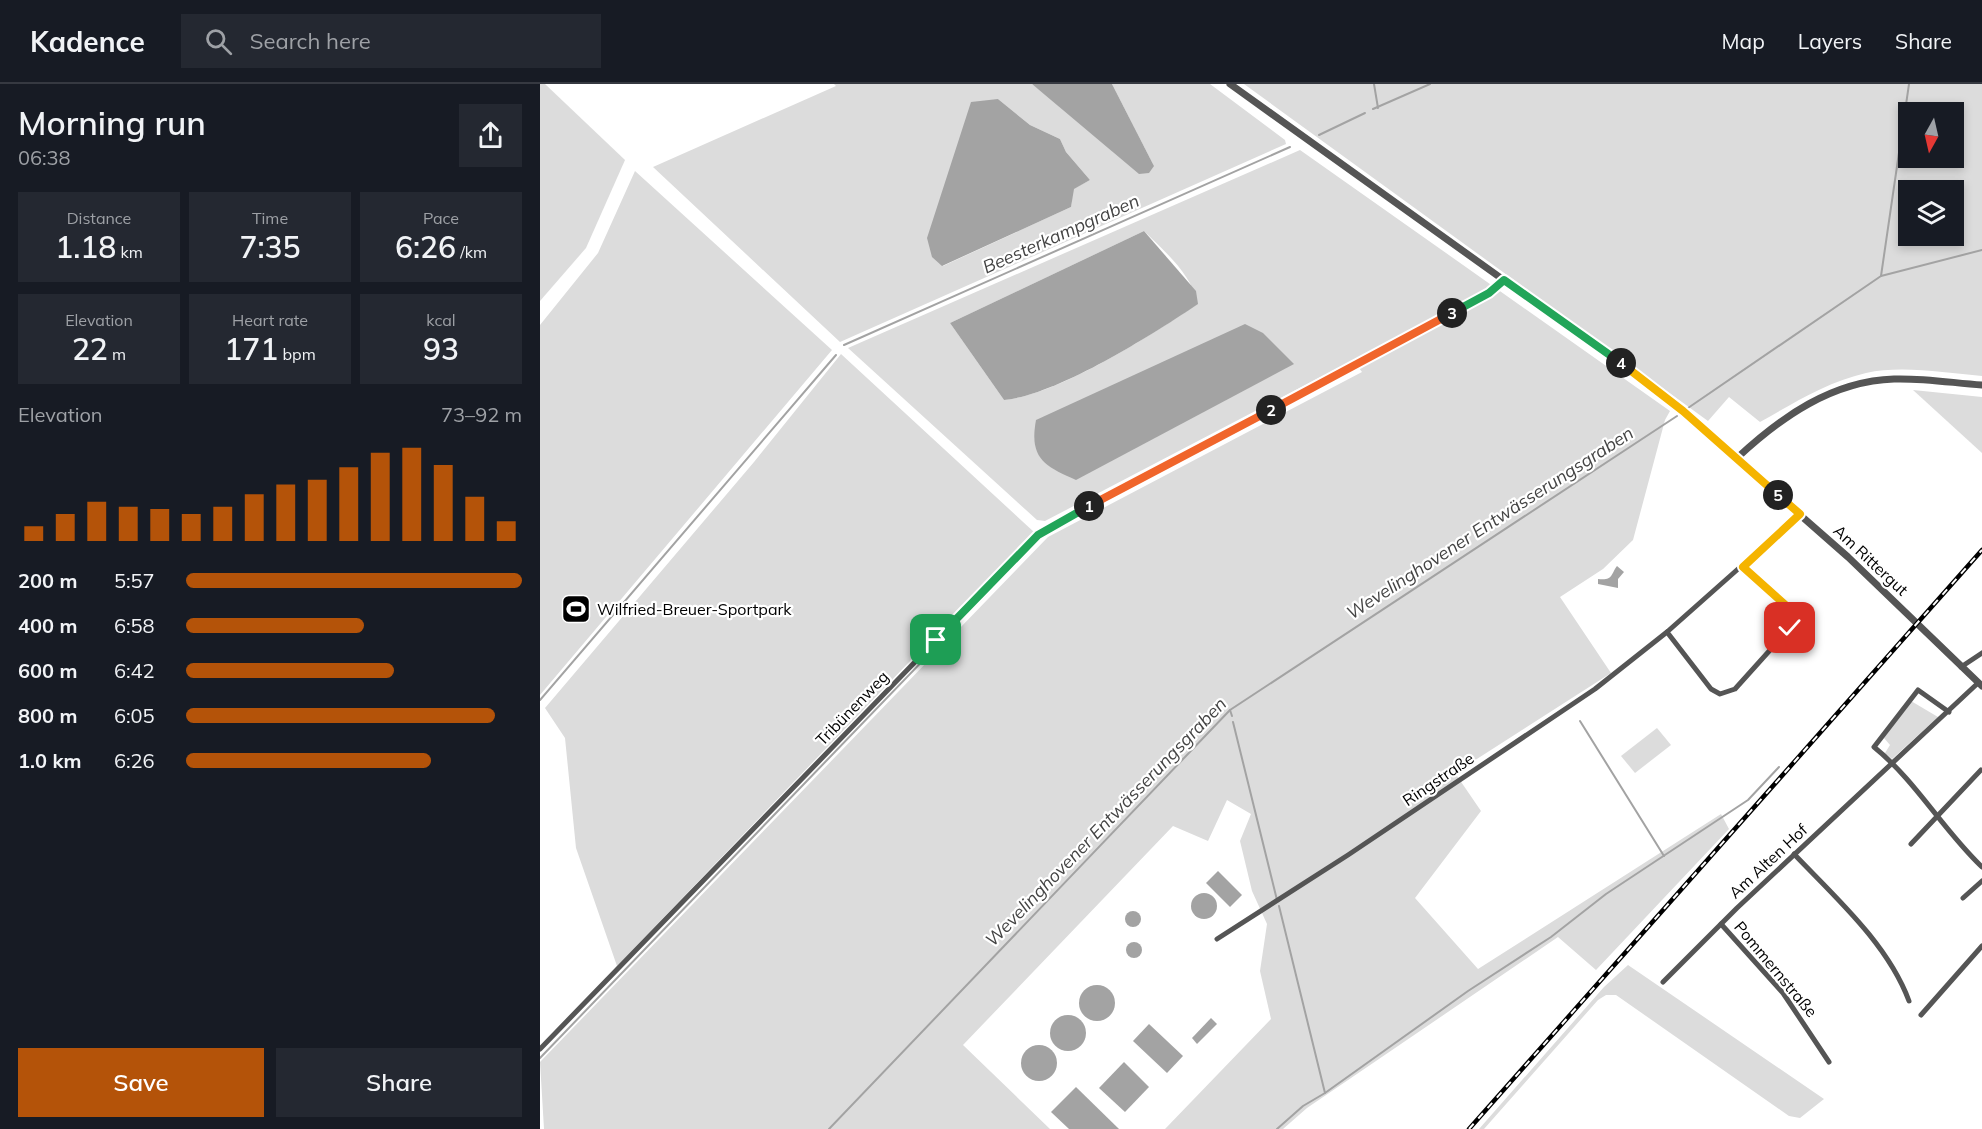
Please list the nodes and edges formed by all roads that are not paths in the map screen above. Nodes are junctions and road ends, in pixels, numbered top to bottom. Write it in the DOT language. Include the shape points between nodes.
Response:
graph roads {
  1 [pos="1230,84"];
  2 [pos="1504,280"];
  3 [pos="1982,385"];
  4 [pos="1737,458"];
  5 [pos="1800,514"];
  6 [pos="1743,567"];
  7 [pos="1667,633"];
  8 [pos="1982,653"];
  9 [pos="1961,667"];
  10 [pos="1980,684"];
  11 [pos="1949,712"];
  12 [pos="1893,763"];
  13 [pos="1981,770"];
  14 [pos="1938,817"];
  15 [pos="1911,844"];
  16 [pos="1794,854"];
  17 [pos="1982,867"];
  18 [pos="1982,881"];
  19 [pos="1963,898"];
  20 [pos="1720,924"];
  21 [pos="1218,939"];
  22 [pos="1982,946"];
  23 [pos="1663,982"];
  24 [pos="1909,1001"];
  25 [pos="1921,1015"];
  26 [pos="540,1049"];
  27 [pos="1829,1062"];
  1 -- 2 [label="street, Am Rittergut"];
  2 -- 4 [label="street, Am Rittergut" via="1652,386"];
  2 -- 26 [label="street, Tribünenweg" via="1485,296 1044,530"];
  3 -- 4 [label="street" via="1904,379 1856,385 1794,412"];
  4 -- 5 [label="street, Am Rittergut"];
  5 -- 6 [label="street, Ringstraße"];
  5 -- 9 [label="street, Am Rittergut"];
  6 -- 7 [label="street, Ringstraße"];
  6 -- 7 [label="street" via="1788,607 1793,619 1788,630 1733,692 1724,695 1712,689"];
  7 -- 21 [label="street, Ringstraße" via="1595,689"];
  8 -- 9 [label="street"];
  9 -- 10 [label="street, Am Rittergut"];
  10 -- 11 [label="street, Am Alten Hof"];
  11 -- 12 [label="street, Am Alten Hof"];
  11 -- 12 [label="street" via="1918,690 1874,747"];
  12 -- 14 [label="street"];
  12 -- 16 [label="street, Am Alten Hof"];
  13 -- 14 [label="street"];
  14 -- 15 [label="street"];
  14 -- 17 [label="street"];
  16 -- 20 [label="street, Am Alten Hof"];
  16 -- 24 [label="street" via="1877,947"];
  18 -- 19 [label="street"];
  20 -- 23 [label="street, Am Alten Hof"];
  20 -- 27 [label="street, Pommernstraße" via="1783,993"];
  22 -- 25 [label="street"];
}
